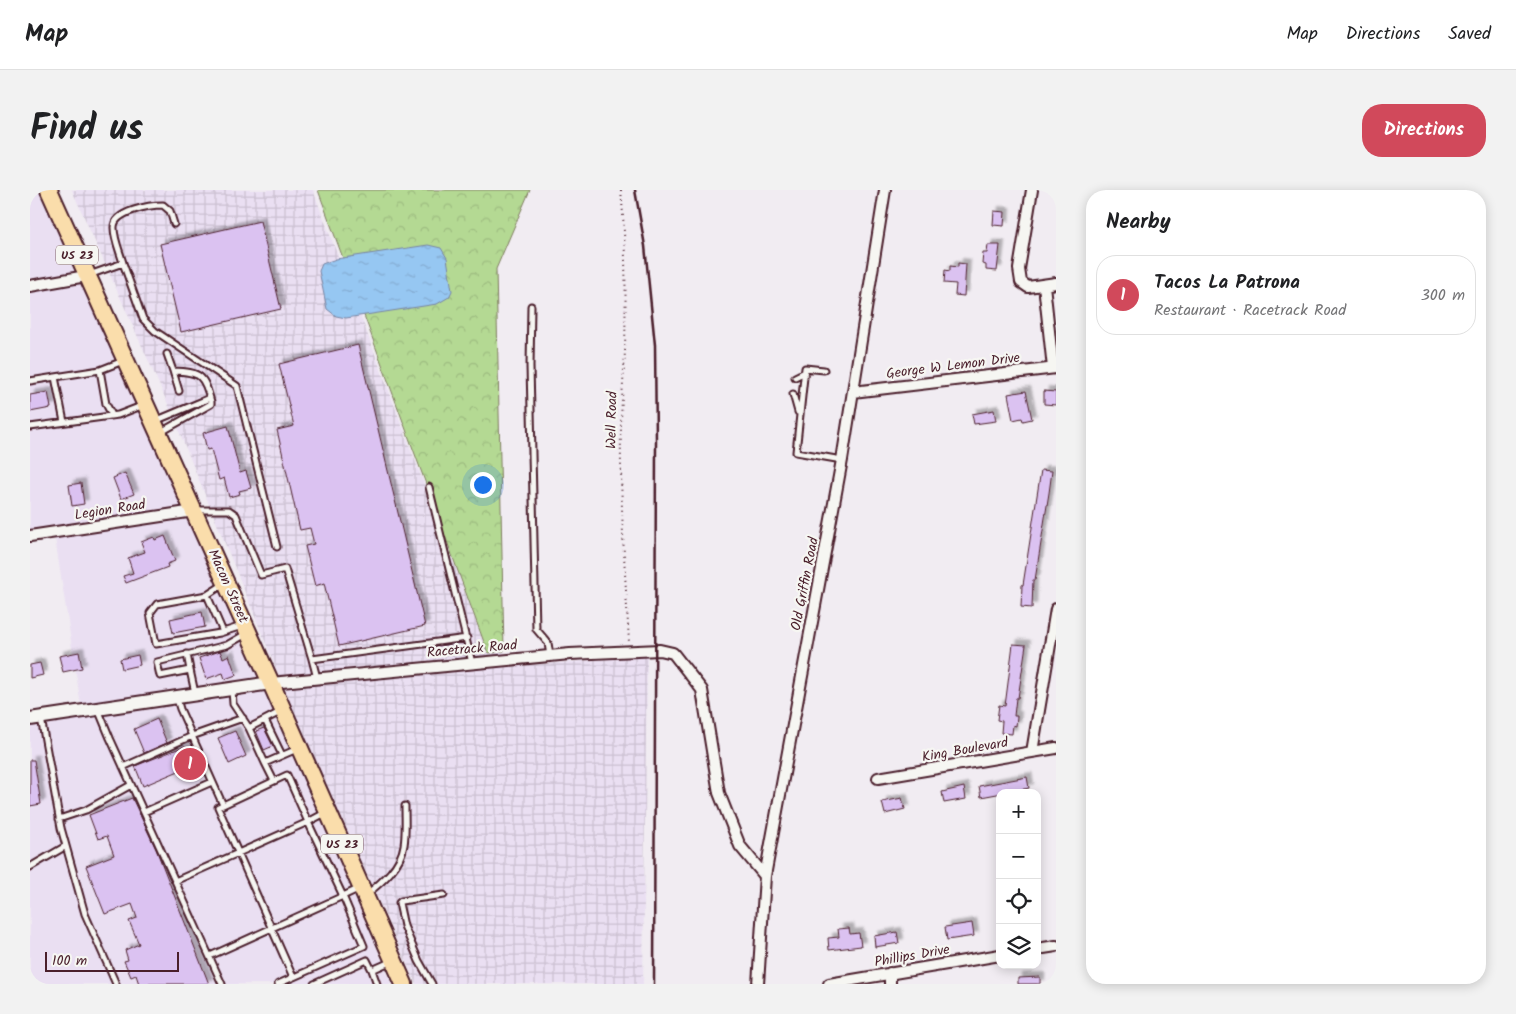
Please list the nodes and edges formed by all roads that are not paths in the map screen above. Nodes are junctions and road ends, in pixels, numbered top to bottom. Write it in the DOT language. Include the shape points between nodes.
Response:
graph roads {
  1 [pos="48,190"];
  2 [pos="885,190"];
  3 [pos="1032,190"];
  4 [pos="174,224"];
  5 [pos="123,262"];
  6 [pos="86,276"];
  7 [pos="1056,283"];
  8 [pos="1044,285"];
  9 [pos="30,286"];
  10 [pos="531,306"];
  11 [pos="168,354"];
  12 [pos="125,359"];
  13 [pos="1054,368"];
  14 [pos="100,370"];
  15 [pos="805,370"];
  16 [pos="824,370"];
  17 [pos="173,371"];
  18 [pos="55,377"];
  19 [pos="796,377"];
  20 [pos="30,380"];
  21 [pos="179,391"];
  22 [pos="853,392"];
  23 [pos="793,394"];
  24 [pos="210,398"];
  25 [pos="146,405"];
  26 [pos="112,415"];
  27 [pos="799,417"];
  28 [pos="64,422"];
  29 [pos="30,427"];
  30 [pos="156,427"];
  31 [pos="842,460"];
  32 [pos="429,487"];
  33 [pos="194,510"];
  34 [pos="30,536"];
  35 [pos="277,547"];
  36 [pos="226,583"];
  37 [pos="207,595"];
  38 [pos="1056,608"];
  39 [pos="247,629"];
  40 [pos="223,632"];
  41 [pos="467,638"];
  42 [pos="187,654"];
  43 [pos="550,656"];
  44 [pos="312,659"];
  45 [pos="472,664"];
  46 [pos="190,670"];
  47 [pos="317,679"];
  48 [pos="272,683"];
  49 [pos="232,689"];
  50 [pos="195,694"];
  51 [pos="177,697"];
  52 [pos="98,709"];
  53 [pos="283,710"];
  54 [pos="36,718"];
  55 [pos="243,718"];
  56 [pos="265,720"];
  57 [pos="249,728"];
  58 [pos="192,736"];
  59 [pos="300,748"];
  60 [pos="1056,748"];
  61 [pos="1032,752"];
  62 [pos="282,755"];
  63 [pos="265,763"];
  64 [pos="123,767"];
  65 [pos="878,778"];
  66 [pos="274,781"];
  67 [pos="212,782"];
  68 [pos="131,785"];
  69 [pos="223,805"];
  70 [pos="405,806"];
  71 [pos="144,812"];
  72 [pos="328,812"];
  73 [pos="59,819"];
  74 [pos="308,822"];
  75 [pos="66,846"];
  76 [pos="238,853"];
  77 [pos="30,868"];
  78 [pos="764,876"];
  79 [pos="175,880"];
  80 [pos="363,892"];
  81 [pos="444,895"];
  82 [pos="343,896"];
  83 [pos="272,928"];
  84 [pos="1056,946"];
  85 [pos="1041,948"];
  86 [pos="210,956"];
  87 [pos="996,956"];
  88 [pos="393,960"];
  89 [pos="372,970"];
  90 [pos="293,977"];
  91 [pos="890,979"];
  92 [pos="116,984"];
  93 [pos="222,984"];
  94 [pos="278,984"];
  95 [pos="314,984"];
  96 [pos="377,984"];
  97 [pos="404,984"];
  98 [pos="432,984"];
  99 [pos="758,984"];
  100 [pos="829,984"];
  1 -- 6 [label="main road, Macon Street / US 23"];
  2 -- 22 [label="street, Old Griffin Road"];
  3 -- 8 [label="street" via="1019,269 1021,282 1028,287"];
  4 -- 5 [label="lane" via="170,211 164,205 153,205 116,219 114,227"];
  5 -- 6 [label="lane"];
  5 -- 35 [label="lane" via="143,319 155,331 237,386"];
  6 -- 9 [label="street"];
  6 -- 12 [label="main road, Macon Street / US 23"];
  7 -- 8 [label="street"];
  8 -- 13 [label="street"];
  10 -- 43 [label="lane" via="536,629 548,644"];
  11 -- 17 [label="lane"];
  12 -- 14 [label="lane"];
  12 -- 25 [label="main road, Macon Street / US 23"];
  13 -- 22 [label="street, George W Lemon Drive"];
  14 -- 18 [label="lane"];
  14 -- 26 [label="lane" via="106,404"];
  15 -- 16 [label="lane"];
  15 -- 19 [label="lane"];
  15 -- 27 [label="lane"];
  17 -- 21 [label="lane"];
  17 -- 24 [label="lane" via="200,376"];
  18 -- 20 [label="lane"];
  18 -- 28 [label="lane"];
  22 -- 31 [label="street, Old Griffin Road"];
  23 -- 27 [label="lane"];
  24 -- 30 [label="lane"];
  24 -- 30 [label="lane" via="211,404 206,408"];
  25 -- 26 [label="lane"];
  25 -- 30 [label="main road, Macon Street / US 23"];
  26 -- 28 [label="lane"];
  27 -- 31 [label="lane" via="796,452"];
  28 -- 29 [label="lane"];
  30 -- 33 [label="main road, Macon Street / US 23"];
  31 -- 78 [label="street, Old Griffin Road"];
  32 -- 41 [label="lane"];
  33 -- 34 [label="street, Legion Road"];
  33 -- 36 [label="main road, Macon Street / US 23"];
  33 -- 44 [label="lane" via="233,512 261,575 285,569"];
  36 -- 37 [label="lane"];
  36 -- 39 [label="main road, Macon Street / US 23"];
  37 -- 40 [label="lane"];
  37 -- 40 [label="lane" via="157,604 150,613 156,644"];
  38 -- 61 [label="street"];
  39 -- 40 [label="lane"];
  39 -- 42 [label="lane" via="226,645"];
  39 -- 48 [label="main road, Macon Street / US 23"];
  41 -- 44 [label="lane"];
  41 -- 45 [label="lane"];
  42 -- 46 [label="lane"];
  42 -- 46 [label="lane" via="157,662 160,676"];
  43 -- 45 [label="street, Racetrack Road"];
  43 -- 78 [label="street, Racetrack Road" via="664,650 673,653 702,690 719,793 740,846"];
  44 -- 47 [label="lane"];
  45 -- 47 [label="street, Racetrack Road"];
  46 -- 50 [label="lane"];
  47 -- 48 [label="street, Racetrack Road"];
  48 -- 49 [label="street, Racetrack Road"];
  48 -- 53 [label="main road, Macon Street / US 23"];
  49 -- 50 [label="street, Racetrack Road"];
  49 -- 55 [label="lane" via="233,704"];
  50 -- 51 [label="street, Racetrack Road"];
  51 -- 52 [label="street, Racetrack Road"];
  51 -- 58 [label="lane"];
  52 -- 54 [label="street, Racetrack Road"];
  52 -- 64 [label="lane"];
  53 -- 56 [label="lane"];
  53 -- 59 [label="main road, Macon Street / US 23"];
  54 -- 73 [label="lane"];
  55 -- 57 [label="lane"];
  55 -- 58 [label="lane"];
  56 -- 57 [label="lane"];
  56 -- 62 [label="lane"];
  57 -- 63 [label="lane"];
  58 -- 64 [label="lane"];
  58 -- 67 [label="lane"];
  59 -- 62 [label="lane"];
  59 -- 72 [label="main road, Macon Street / US 23"];
  60 -- 61 [label="street, King Boulevard"];
  61 -- 65 [label="street, King Boulevard"];
  62 -- 63 [label="lane"];
  63 -- 66 [label="lane"];
  64 -- 68 [label="lane"];
  66 -- 69 [label="lane"];
  66 -- 74 [label="lane" via="287,775"];
  67 -- 69 [label="lane"];
  67 -- 71 [label="lane"];
  68 -- 71 [label="lane"];
  68 -- 73 [label="lane" via="86,810"];
  69 -- 76 [label="lane" via="218,807"];
  70 -- 80 [label="lane" via="404,846 398,862 381,882"];
  71 -- 79 [label="lane"];
  72 -- 74 [label="lane"];
  72 -- 80 [label="main road, Macon Street / US 23"];
  73 -- 75 [label="lane"];
  74 -- 76 [label="lane"];
  74 -- 82 [label="lane"];
  75 -- 77 [label="lane"];
  75 -- 92 [label="lane" via="85,914"];
  76 -- 79 [label="lane"];
  76 -- 83 [label="lane"];
  78 -- 99 [label="street, Old Griffin Road"];
  79 -- 86 [label="lane"];
  80 -- 82 [label="lane"];
  80 -- 88 [label="main road, Macon Street / US 23"];
  81 -- 98 [label="lane" via="399,903 419,961"];
  82 -- 83 [label="lane"];
  82 -- 90 [label="lane" via="364,946"];
  83 -- 86 [label="lane"];
  83 -- 90 [label="lane"];
  84 -- 85 [label="street"];
  86 -- 93 [label="lane"];
  87 -- 91 [label="street, Phillips Drive"];
  88 -- 89 [label="lane"];
  88 -- 97 [label="main road, Macon Street / US 23"];
  89 -- 95 [label="lane" via="368,960"];
  89 -- 96 [label="lane"];
  90 -- 94 [label="lane"];
  91 -- 100 [label="street, Phillips Drive"];
}
